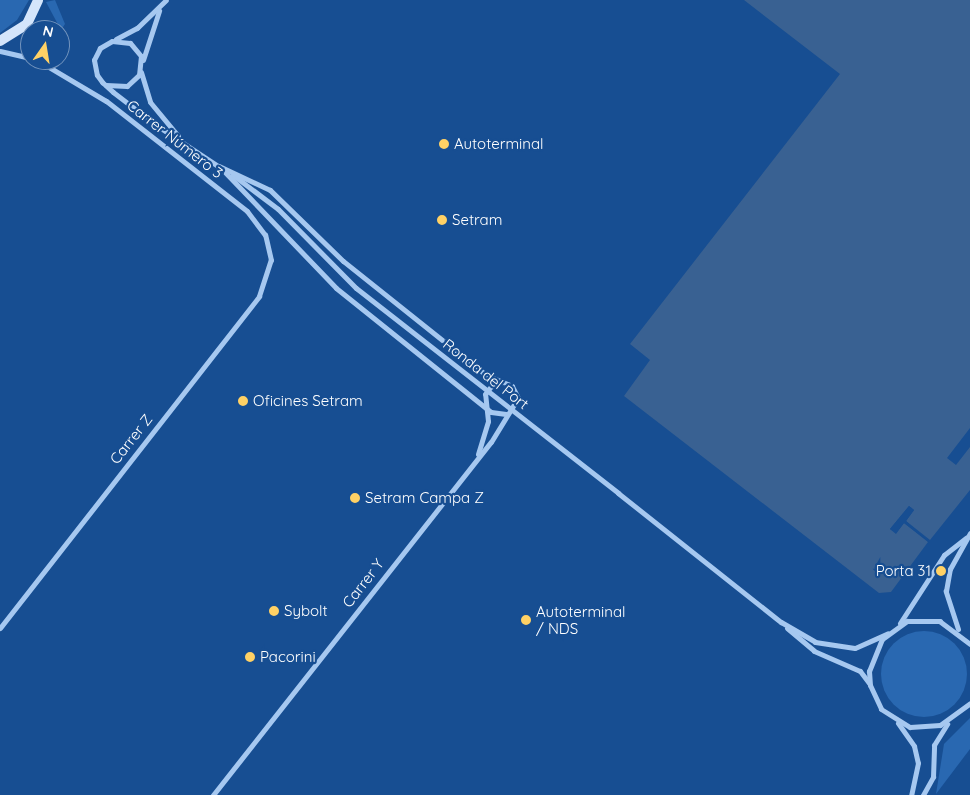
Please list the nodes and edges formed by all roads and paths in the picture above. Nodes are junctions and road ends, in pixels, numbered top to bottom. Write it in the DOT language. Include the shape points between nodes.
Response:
graph roads {
  1 [pos="38,0"];
  2 [pos="166,0"];
  3 [pos="160,8"];
  4 [pos="0,41"];
  5 [pos="112,41"];
  6 [pos="0,50"];
  7 [pos="20,55"];
  8 [pos="142,66"];
  9 [pos="54,70"];
  10 [pos="106,85"];
  11 [pos="181,139"];
  12 [pos="219,166"];
  13 [pos="271,260"];
  14 [pos="505,382"];
  15 [pos="486,406"];
  16 [pos="509,413"];
  17 [pos="477,457"];
  18 [pos="970,532"];
  19 [pos="966,538"];
  20 [pos="781,622"];
  21 [pos="897,626"];
  22 [pos="0,628"];
  23 [pos="888,633"];
  24 [pos="961,633"];
  25 [pos="970,644"];
  26 [pos="870,685"];
  27 [pos="970,704"];
  28 [pos="950,721"];
  29 [pos="898,722"];
  30 [pos="213,795"];
  31 [pos="911,795"];
  32 [pos="923,795"];
  1 -- 4 [label="main road" via="27,24"];
  2 -- 3 [label="street"];
  3 -- 5 [label="street" via="127,35"];
  3 -- 8 [label="street"];
  5 -- 8 [label="street" via="130,43"];
  5 -- 10 [label="street" via="100,48 94,60 97,75"];
  6 -- 7 [label="street"];
  8 -- 10 [label="street" via="128,86"];
  8 -- 11 [label="street, Carrer Número 3" via="150,102"];
  9 -- 13 [label="street, Carrer Número 3" via="106,101 247,211 265,235"];
  10 -- 11 [label="street"];
  11 -- 12 [label="street, Ronda del Port"];
  12 -- 14 [label="street" via="270,190 343,261 486,375"];
  12 -- 15 [label="street" via="336,288"];
  12 -- 20 [label="street, Ronda del Port, bridge" via="278,210 356,288"];
  13 -- 22 [label="street, Carrer Z" via="259,296"];
  14 -- 15 [label="street" via="487,389"];
  14 -- 16 [label="street" via="518,394 516,406"];
  15 -- 16 [label="street" via="497,415"];
  15 -- 17 [label="street" via="487,431"];
  16 -- 17 [label="street"];
  17 -- 30 [label="street, Carrer Y"];
  18 -- 19 [label="street"];
  19 -- 21 [label="street" via="944,555 914,608"];
  19 -- 24 [label="street" via="946,591 949,611"];
  20 -- 23 [label="street" via="815,642 839,648 862,646"];
  20 -- 26 [label="street" via="808,647 860,671"];
  21 -- 23 [label="street"];
  21 -- 24 [label="street" via="930,619"];
  23 -- 26 [label="street" via="873,653"];
  24 -- 25 [label="street"];
  26 -- 29 [label="street" via="881,709"];
  27 -- 28 [label="street"];
  28 -- 29 [label="street" via="925,728"];
  28 -- 32 [label="street" via="937,739 933,777"];
  29 -- 31 [label="street" via="914,746 918,763"];
}
